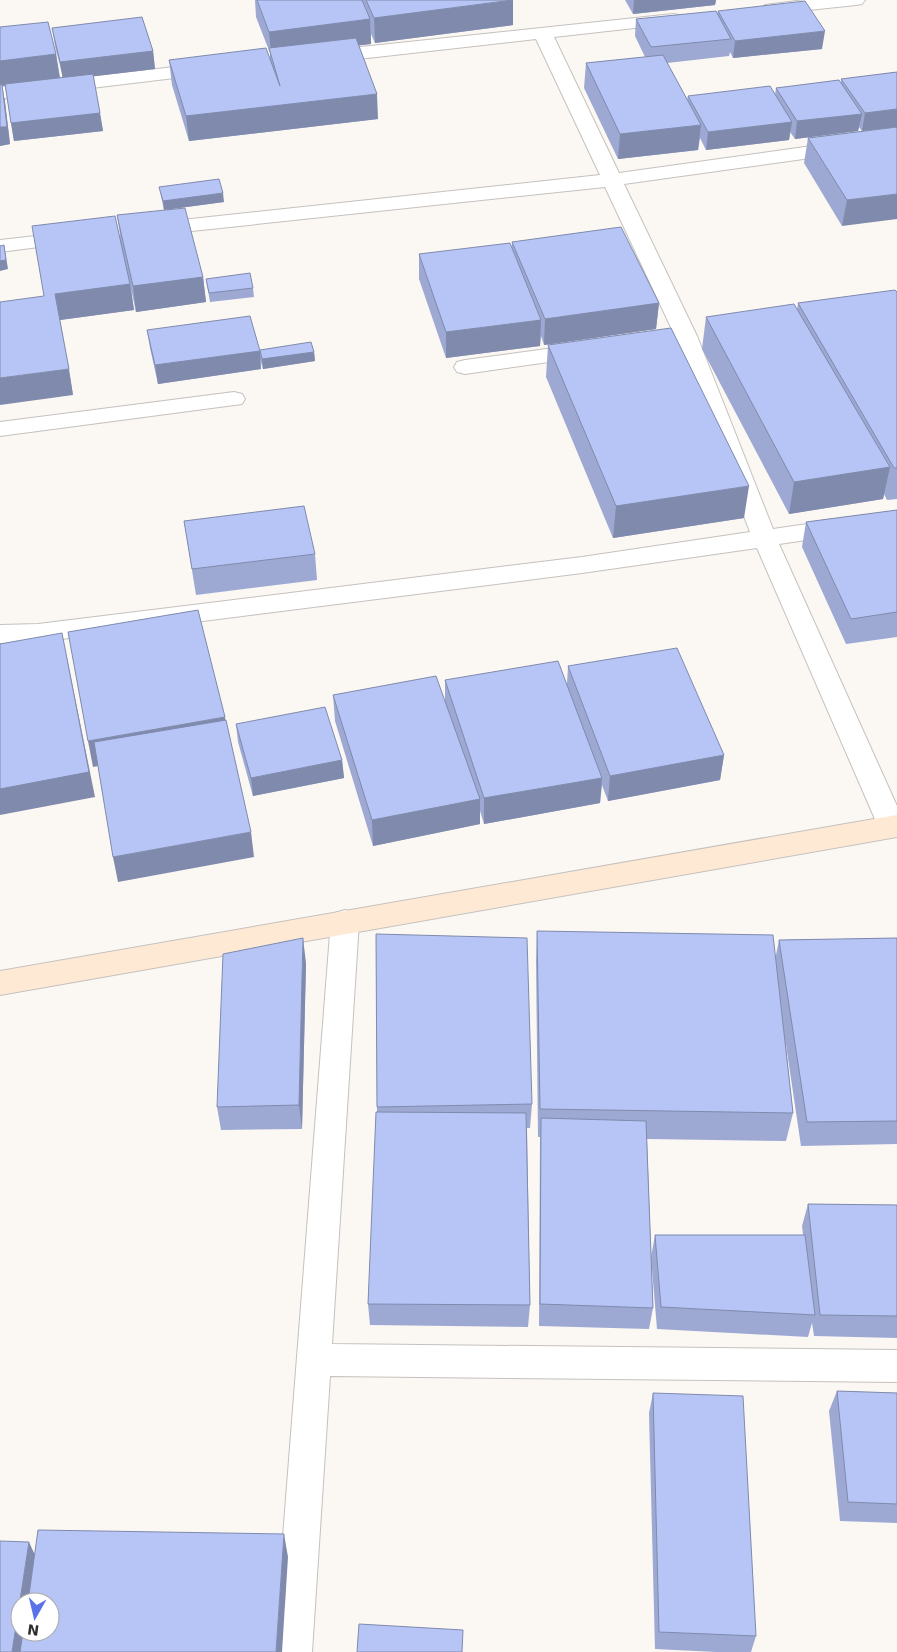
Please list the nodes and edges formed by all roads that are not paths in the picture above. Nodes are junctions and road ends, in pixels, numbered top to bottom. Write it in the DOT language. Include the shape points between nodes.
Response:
graph roads {
  1 [pos="856,0"];
  2 [pos="758,10"];
  3 [pos="690,17"];
  4 [pos="542,32"];
  5 [pos="306,59"];
  6 [pos="227,68"];
  7 [pos="0,93"];
  8 [pos="897,140"];
  9 [pos="612,180"];
  10 [pos="138,231"];
  11 [pos="89,236"];
  12 [pos="0,246"];
  13 [pos="600,348"];
  14 [pos="464,367"];
  15 [pos="234,399"];
  16 [pos="0,429"];
  17 [pos="897,519"];
  18 [pos="765,539"];
  19 [pos="0,634"];
  20 [pos="895,826"];
  21 [pos="345,921"];
  22 [pos="0,983"];
  23 [pos="314,1360"];
  24 [pos="897,1366"];
  25 [pos="293,1652"];
  1 -- 2 [label="street"];
  3 -- 4 [label="street"];
  4 -- 5 [label="street"];
  4 -- 9 [label="street"];
  6 -- 7 [label="street"];
  8 -- 9 [label="street"];
  9 -- 10 [label="street"];
  9 -- 18 [label="street" via="686,337"];
  11 -- 12 [label="street"];
  13 -- 14 [label="street"];
  15 -- 16 [label="street"];
  17 -- 18 [label="street"];
  18 -- 19 [label="street" via="38,633"];
  18 -- 20 [label="street"];
  20 -- 21 [label="street"];
  21 -- 22 [label="street"];
  21 -- 23 [label="street"];
  23 -- 24 [label="street"];
  23 -- 25 [label="street"];
}
